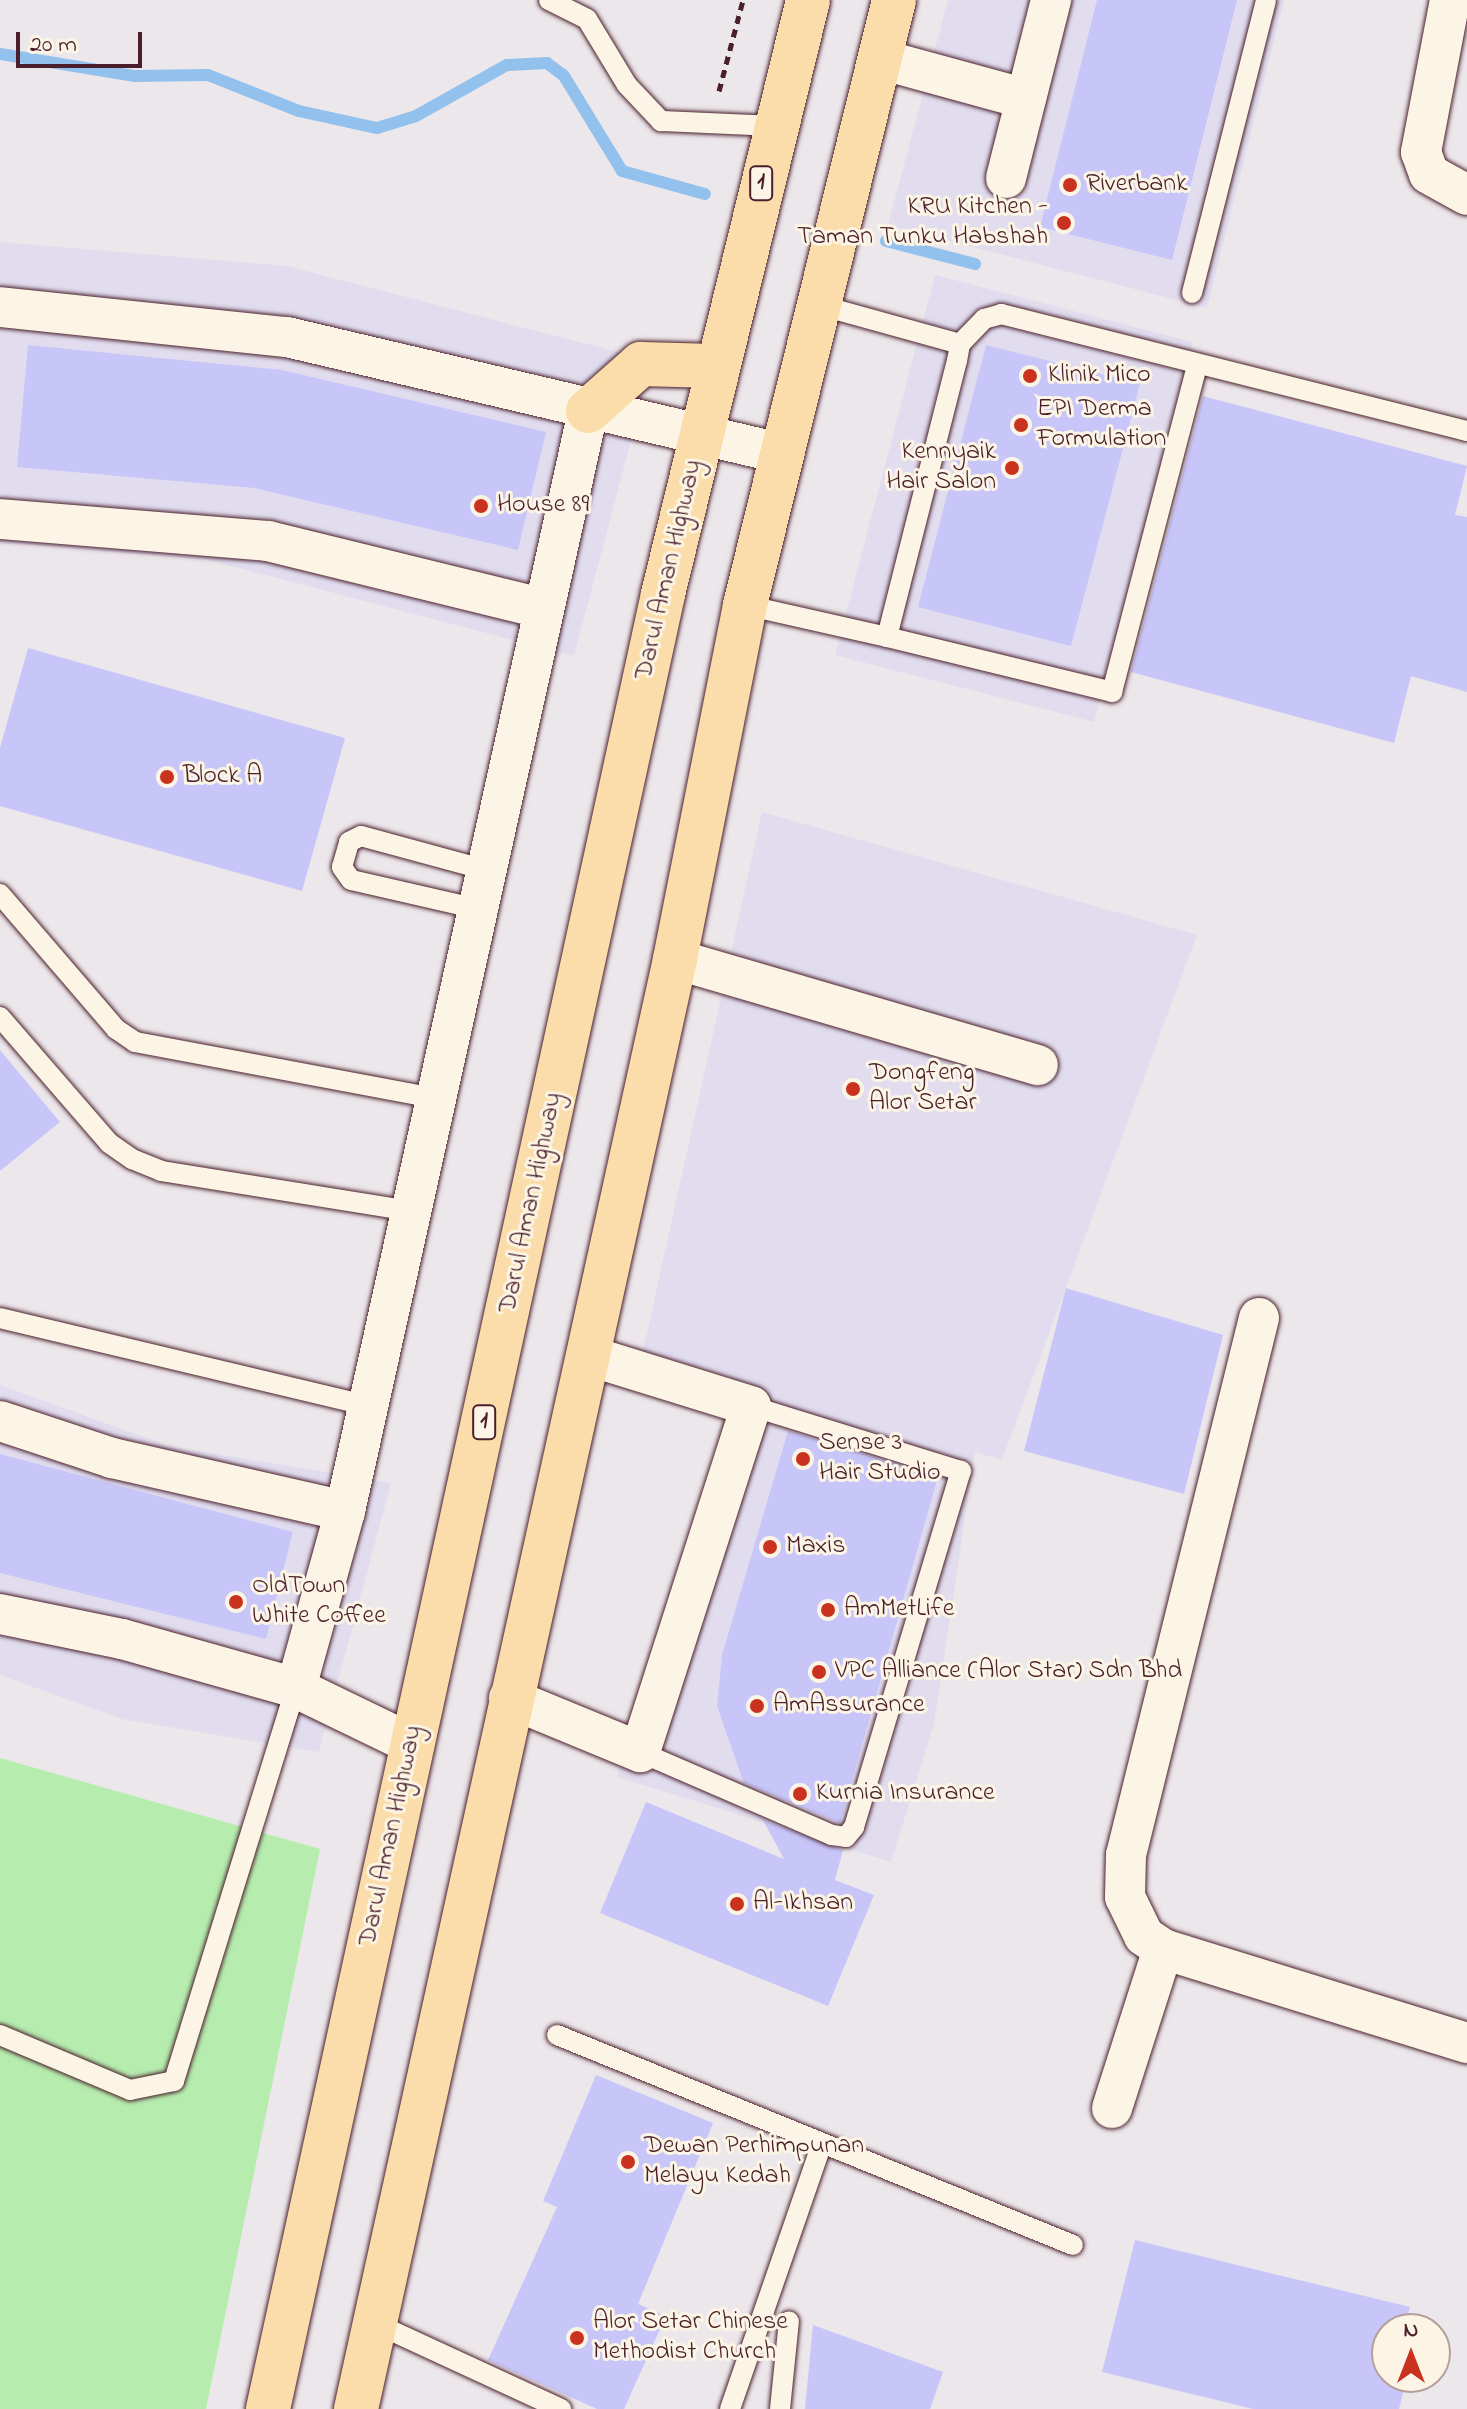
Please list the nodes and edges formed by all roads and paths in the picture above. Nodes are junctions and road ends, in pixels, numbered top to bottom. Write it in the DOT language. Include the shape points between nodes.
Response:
graph roads {
  1 [pos="549,0"];
  2 [pos="743,0"];
  3 [pos="808,0"];
  4 [pos="894,0"];
  5 [pos="1051,0"];
  6 [pos="1266,0"];
  7 [pos="1450,0"];
  8 [pos="880,59"];
  9 [pos="1026,99"];
  10 [pos="710,123"];
  11 [pos="776,126"];
  12 [pos="1006,178"];
  13 [pos="1467,195"];
  14 [pos="1192,293"];
  15 [pos="819,305"];
  16 [pos="0,307"];
  17 [pos="960,344"];
  18 [pos="715,366"];
  19 [pos="1197,366"];
  20 [pos="588,411"];
  21 [pos="1467,431"];
  22 [pos="701,434"];
  23 [pos="784,454"];
  24 [pos="0,519"];
  25 [pos="745,605"];
  26 [pos="544,609"];
  27 [pos="887,637"];
  28 [pos="486,870"];
  29 [pos="0,894"];
  30 [pos="478,909"];
  31 [pos="675,959"];
  32 [pos="0,1017"];
  33 [pos="1038,1065"];
  34 [pos="433,1098"];
  35 [pos="411,1211"];
  36 [pos="0,1318"];
  37 [pos="1259,1318"];
  38 [pos="589,1356"];
  39 [pos="368,1406"];
  40 [pos="751,1406"];
  41 [pos="0,1421"];
  42 [pos="345,1511"];
  43 [pos="0,1614"];
  44 [pos="296,1688"];
  45 [pos="509,1698"];
  46 [pos="412,1744"];
  47 [pos="640,1752"];
  48 [pos="1163,1949"];
  49 [pos="0,2035"];
  50 [pos="557,2035"];
  51 [pos="1467,2043"];
  52 [pos="1112,2108"];
  53 [pos="822,2143"];
  54 [pos="1073,2245"];
  55 [pos="789,2321"];
  56 [pos="377,2324"];
  57 [pos="268,2409"];
  58 [pos="356,2409"];
  59 [pos="561,2409"];
  60 [pos="730,2409"];
  61 [pos="780,2409"];
  1 -- 10 [label="lane" via="587,19 627,85 661,121"];
  2 -- 10 [label="path"];
  3 -- 11 [label="main road, Darul Aman Highway / 1"];
  4 -- 8 [label="main road"];
  5 -- 9 [label="street"];
  6 -- 14 [label="lane"];
  7 -- 13 [label="street" via="1421,152 1429,174"];
  8 -- 9 [label="street"];
  8 -- 15 [label="main road"];
  9 -- 12 [label="street"];
  10 -- 11 [label="lane"];
  11 -- 18 [label="main road, Darul Aman Highway / 1"];
  15 -- 17 [label="lane"];
  15 -- 23 [label="main road"];
  16 -- 20 [label="street" via="287,337"];
  17 -- 19 [label="lane" via="984,319 1001,314"];
  17 -- 27 [label="lane"];
  18 -- 20 [label="main road" via="641,364"];
  18 -- 22 [label="main road, Darul Aman Highway / 1"];
  19 -- 21 [label="lane"];
  19 -- 27 [label="lane" via="1112,692"];
  20 -- 22 [label="street"];
  20 -- 26 [label="street"];
  22 -- 23 [label="street"];
  22 -- 46 [label="main road, Darul Aman Highway / 1"];
  23 -- 25 [label="main road"];
  24 -- 26 [label="street" via="268,541"];
  25 -- 27 [label="lane"];
  25 -- 31 [label="main road"];
  26 -- 28 [label="street"];
  28 -- 30 [label="street"];
  28 -- 30 [label="lane" via="354,837 344,876"];
  29 -- 34 [label="lane" via="116,1029 135,1042"];
  30 -- 34 [label="street"];
  31 -- 33 [label="street"];
  31 -- 38 [label="main road"];
  32 -- 35 [label="lane" via="109,1143 132,1159 161,1171"];
  34 -- 35 [label="street"];
  35 -- 39 [label="street"];
  36 -- 39 [label="lane"];
  37 -- 48 [label="street" via="1126,1855 1133,1918"];
  38 -- 40 [label="street"];
  38 -- 45 [label="main road"];
  39 -- 42 [label="street"];
  40 -- 47 [label="street"];
  40 -- 47 [label="lane" via="961,1471 854,1827 846,1837 832,1835"];
  41 -- 42 [label="street" via="112,1458"];
  42 -- 44 [label="street"];
  43 -- 44 [label="street" via="122,1639"];
  44 -- 46 [label="street"];
  44 -- 49 [label="lane" via="174,2081 163,2089 130,2090"];
  45 -- 47 [label="street"];
  45 -- 56 [label="main road"];
  46 -- 57 [label="main road, Darul Aman Highway / 1"];
  48 -- 51 [label="street"];
  48 -- 52 [label="street"];
  50 -- 53 [label="lane"];
  53 -- 54 [label="lane"];
  53 -- 60 [label="lane"];
  55 -- 61 [label="lane"];
  56 -- 58 [label="main road"];
  56 -- 59 [label="lane"];
}
